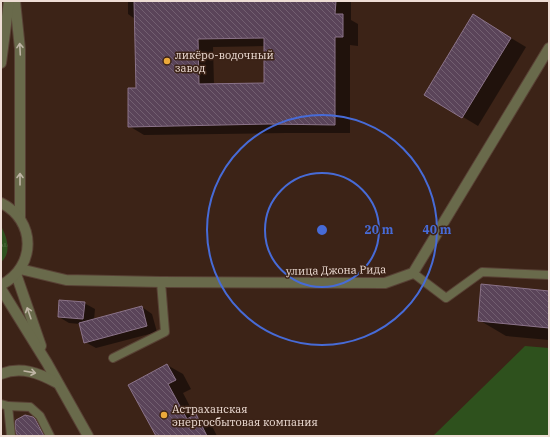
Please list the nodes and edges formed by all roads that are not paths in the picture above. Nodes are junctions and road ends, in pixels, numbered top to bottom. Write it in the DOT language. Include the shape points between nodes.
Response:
graph roads {
  1 [pos="9,1"];
  2 [pos="15,1"];
  3 [pos="549,48"];
  4 [pos="1,63"];
  5 [pos="1,203"];
  6 [pos="20,218"];
  7 [pos="18,271"];
  8 [pos="413,273"];
  9 [pos="549,275"];
  10 [pos="161,282"];
  11 [pos="1,285"];
  12 [pos="1,289"];
  13 [pos="113,358"];
  14 [pos="47,363"];
  15 [pos="1,374"];
  16 [pos="57,383"];
  17 [pos="4,405"];
  18 [pos="11,436"];
  19 [pos="50,436"];
  20 [pos="88,436"];
  1 -- 4 [label="street"];
  6 -- 2 [label="street, one-way" via="20,49"];
  3 -- 8 [label="street"];
  5 -- 6 [label="street" via="10,207"];
  6 -- 7 [label="street" via="26,230 28,244 26,256"];
  7 -- 10 [label="street, улица Джона Рида" via="66,280"];
  7 -- 11 [label="street"];
  14 -- 7 [label="street, one-way"];
  8 -- 9 [label="lane" via="446,298 482,272"];
  8 -- 10 [label="street, улица Джона Рида" via="385,283"];
  10 -- 13 [label="lane" via="165,332"];
  12 -- 14 [label="street"];
  14 -- 16 [label="street"];
  15 -- 16 [label="street, one-way" via="13,370 35,372"];
  16 -- 20 [label="street"];
  17 -- 18 [label="lane"];
  17 -- 19 [label="lane" via="30,407 40,416"];
}
